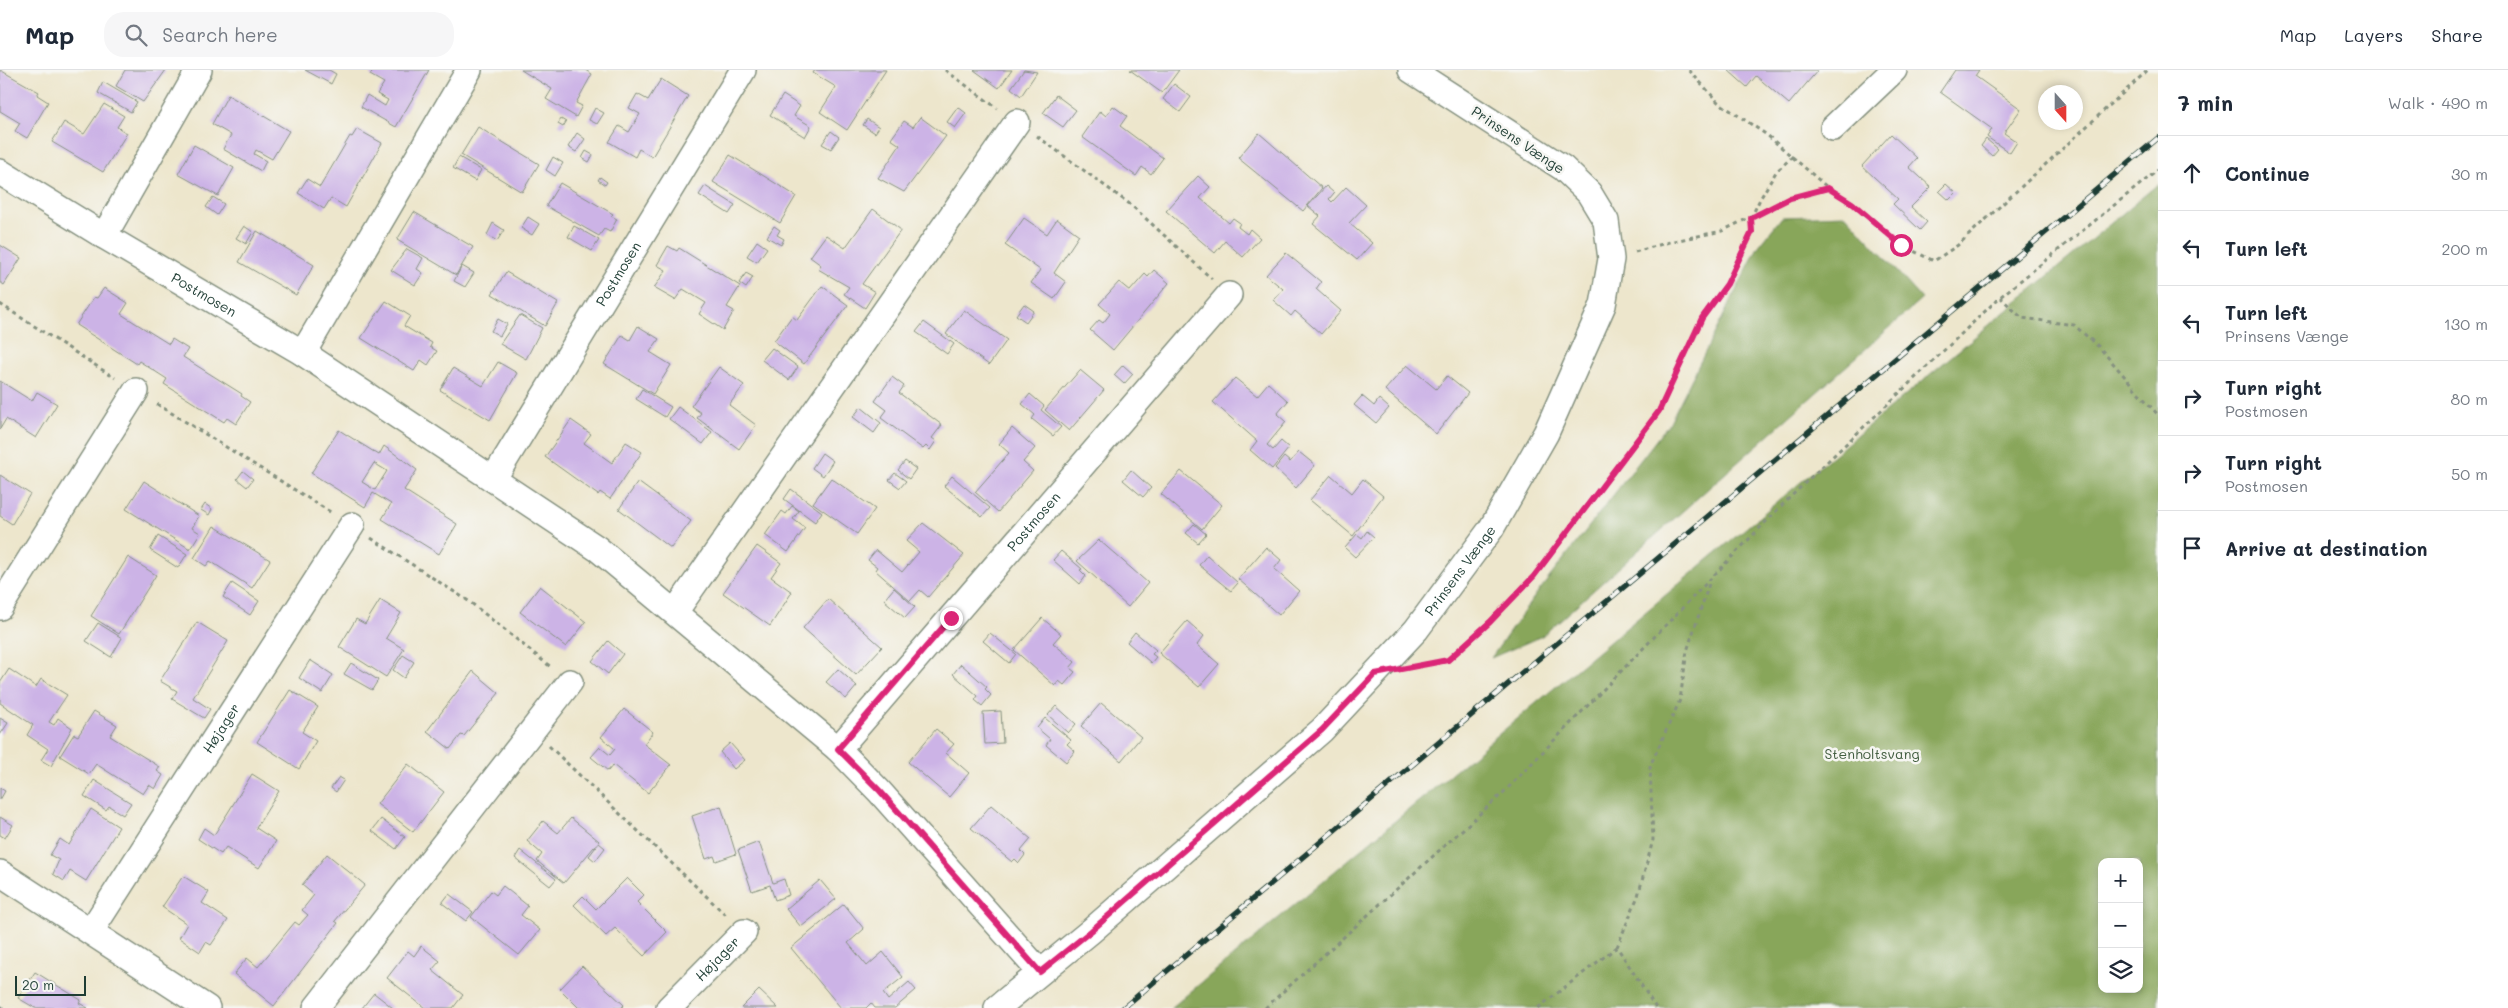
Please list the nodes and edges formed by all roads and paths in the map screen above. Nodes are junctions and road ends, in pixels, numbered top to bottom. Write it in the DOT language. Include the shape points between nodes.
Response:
graph roads {
  1 [pos="199,70"];
  2 [pos="469,70"];
  3 [pos="743,70"];
  4 [pos="945,70"];
  5 [pos="1411,70"];
  6 [pos="1689,70"];
  7 [pos="1894,70"];
  8 [pos="2148,70"];
  9 [pos="1017,122"];
  10 [pos="1833,128"];
  11 [pos="1793,156"];
  12 [pos="2158,170"];
  13 [pos="0,172"];
  14 [pos="1828,188"];
  15 [pos="1751,218"];
  16 [pos="104,236"];
  17 [pos="1611,259"];
  18 [pos="1229,295"];
  19 [pos="2000,297"];
  20 [pos="0,304"];
  21 [pos="303,353"];
  22 [pos="136,391"];
  23 [pos="2158,415"];
  24 [pos="494,478"];
  25 [pos="352,525"];
  26 [pos="1711,579"];
  27 [pos="0,607"];
  28 [pos="675,612"];
  29 [pos="1412,667"];
  30 [pos="570,682"];
  31 [pos="532,730"];
  32 [pos="838,749"];
  33 [pos="0,873"];
  34 [pos="91,931"];
  35 [pos="744,932"];
  36 [pos="1617,947"];
  37 [pos="1040,972"];
  38 [pos="0,1006"];
  39 [pos="3,1008"];
  40 [pos="207,1008"];
  41 [pos="316,1008"];
  42 [pos="669,1008"];
  43 [pos="997,1008"];
  44 [pos="1265,1008"];
  45 [pos="1538,1008"];
  46 [pos="1656,1008"];
  1 -- 16 [label="street"];
  2 -- 21 [label="street"];
  3 -- 24 [label="street, Postmosen"];
  4 -- 9 [label="path"];
  5 -- 17 [label="street, Prinsens Vænge" via="1563,168 1589,193 1606,221"];
  6 -- 11 [label="path" via="1718,102"];
  7 -- 10 [label="street"];
  8 -- 14 [label="path" via="1958,245 1934,261 1901,245 1852,203"];
  9 -- 18 [label="path" via="1131,205"];
  9 -- 28 [label="street"];
  11 -- 14 [label="path"];
  11 -- 15 [label="path" via="1776,172"];
  12 -- 19 [label="path"];
  13 -- 16 [label="street, Postmosen"];
  14 -- 15 [label="path" via="1790,198"];
  15 -- 17 [label="path" via="1722,232 1669,242"];
  15 -- 29 [label="path" via="1752,232 1727,284 1702,318 1659,411 1534,576 1490,622 1448,660"];
  16 -- 21 [label="street, Postmosen"];
  17 -- 37 [label="street, Prinsens Vænge" via="1603,305 1546,433 1491,529 1416,630 1322,730"];
  18 -- 32 [label="street, Postmosen"];
  19 -- 23 [label="path" via="2022,318 2074,325 2099,347"];
  19 -- 26 [label="path" via="1784,503"];
  20 -- 22 [label="path"];
  21 -- 24 [label="street, Postmosen"];
  22 -- 25 [label="path"];
  22 -- 27 [label="street"];
  24 -- 28 [label="street, Postmosen" via="598,550"];
  25 -- 30 [label="path" via="470,602"];
  25 -- 34 [label="street, Højager"];
  26 -- 36 [label="path" via="1687,651 1680,700 1650,766 1652,840 1638,896"];
  26 -- 44 [label="path" via="1504,792"];
  28 -- 32 [label="street, Postmosen"];
  30 -- 31 [label="street"];
  31 -- 35 [label="path"];
  31 -- 41 [label="street"];
  32 -- 37 [label="street, Postmosen" via="880,791"];
  33 -- 34 [label="street"];
  34 -- 40 [label="street"];
  35 -- 42 [label="street, Højager"];
  36 -- 45 [label="path"];
  36 -- 46 [label="path"];
  37 -- 43 [label="street, Prinsens Vænge"];
  38 -- 39 [label="path"];
}
